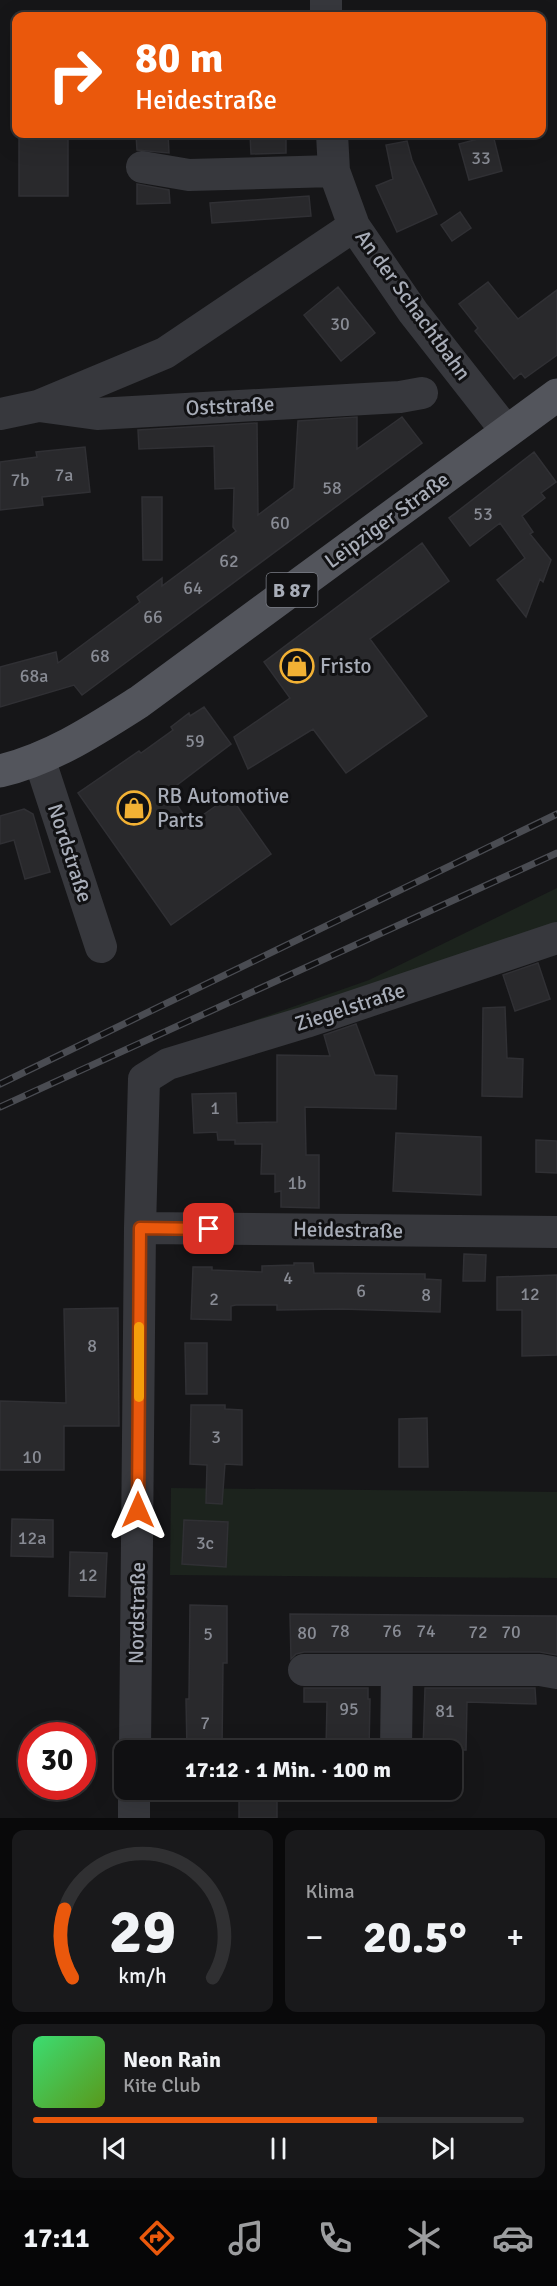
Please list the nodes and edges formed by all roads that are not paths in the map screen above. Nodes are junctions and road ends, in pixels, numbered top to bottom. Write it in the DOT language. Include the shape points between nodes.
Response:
graph roads {
  1 [pos="332,138"];
  2 [pos="142,167"];
  3 [pos="334,171"];
  4 [pos="354,226"];
  5 [pos="422,393"];
  6 [pos="557,395"];
  7 [pos="38,406"];
  8 [pos="0,414"];
  9 [pos="507,432"];
  10 [pos="39,758"];
  11 [pos="0,771"];
  12 [pos="557,938"];
  13 [pos="101,947"];
  14 [pos="144,1079"];
  15 [pos="140,1228"];
  16 [pos="557,1232"];
  17 [pos="304,1670"];
  18 [pos="397,1670"];
  19 [pos="557,1673"];
  20 [pos="135,1740"];
  21 [pos="396,1740"];
  22 [pos="134,1800"];
  23 [pos="134,1818"];
  1 -- 3 [label="street, An der Schachtbahn"];
  2 -- 3 [label="street" via="189,175"];
  3 -- 4 [label="street, An der Schachtbahn"];
  4 -- 7 [label="street, Oststraße" via="165,354"];
  4 -- 9 [label="street, An der Schachtbahn" via="413,312"];
  5 -- 7 [label="street, Oststraße" via="97,414"];
  6 -- 9 [label="main road, Leipziger Straße / B 87"];
  7 -- 8 [label="street, Oststraße"];
  9 -- 10 [label="main road, Leipziger Straße / B 87" via="139,702"];
  10 -- 11 [label="main road, Leipziger Straße / B 87"];
  10 -- 13 [label="street, Nordstraße"];
  12 -- 14 [label="street, Ziegelstraße" via="168,1064"];
  14 -- 15 [label="street, Nordstraße"];
  15 -- 16 [label="street, Heidestraße"];
  15 -- 20 [label="street, Nordstraße"];
  17 -- 18 [label="street"];
  18 -- 19 [label="street"];
  18 -- 21 [label="street"];
  22 -- 23 [label="street"];
}
